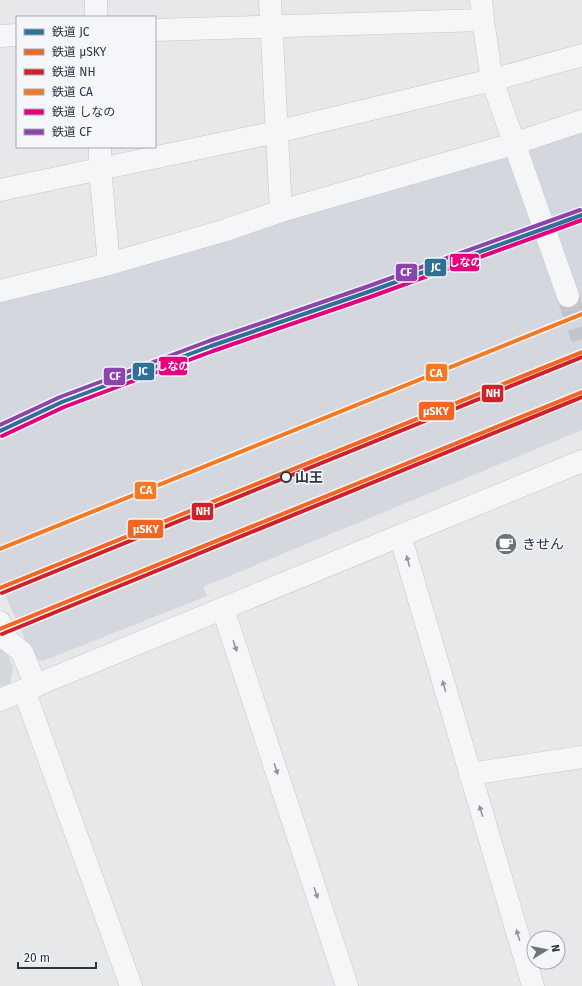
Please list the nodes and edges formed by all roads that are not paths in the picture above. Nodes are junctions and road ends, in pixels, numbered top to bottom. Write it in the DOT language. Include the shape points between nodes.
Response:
graph roads {
  1 [pos="96,0"];
  2 [pos="270,0"];
  3 [pos="482,10"];
  4 [pos="96,16"];
  5 [pos="271,26"];
  6 [pos="156,30"];
  7 [pos="16,35"];
  8 [pos="0,36"];
  9 [pos="582,55"];
  10 [pos="492,80"];
  11 [pos="582,121"];
  12 [pos="276,132"];
  13 [pos="513,144"];
  14 [pos="100,148"];
  15 [pos="100,169"];
  16 [pos="0,190"];
  17 [pos="281,211"];
  18 [pos="109,264"];
  19 [pos="0,291"];
  20 [pos="568,296"];
  21 [pos="582,461"];
  22 [pos="400,535"];
  23 [pos="223,609"];
  24 [pos="0,622"];
  25 [pos="30,688"];
  26 [pos="0,700"];
  27 [pos="582,756"];
  28 [pos="470,774"];
  29 [pos="131,986"];
  30 [pos="347,986"];
  31 [pos="533,986"];
  1 -- 4 [label="street"];
  2 -- 5 [label="street"];
  3 -- 5 [label="street"];
  3 -- 10 [label="street"];
  5 -- 6 [label="street"];
  5 -- 12 [label="street"];
  7 -- 8 [label="street"];
  9 -- 10 [label="street"];
  10 -- 12 [label="street"];
  10 -- 13 [label="street"];
  11 -- 13 [label="street"];
  12 -- 15 [label="street"];
  12 -- 17 [label="street"];
  13 -- 17 [label="street"];
  13 -- 20 [label="street"];
  14 -- 15 [label="street"];
  15 -- 16 [label="street"];
  15 -- 18 [label="street"];
  17 -- 18 [label="street"];
  18 -- 19 [label="street"];
  21 -- 22 [label="street"];
  22 -- 23 [label="street"];
  28 -- 22 [label="street, one-way"];
  23 -- 25 [label="street"];
  23 -- 30 [label="street, one-way"];
  24 -- 25 [label="street" via="7,640 22,652"];
  25 -- 26 [label="street"];
  25 -- 29 [label="street"];
  27 -- 28 [label="street"];
  31 -- 28 [label="street, one-way"];
}
